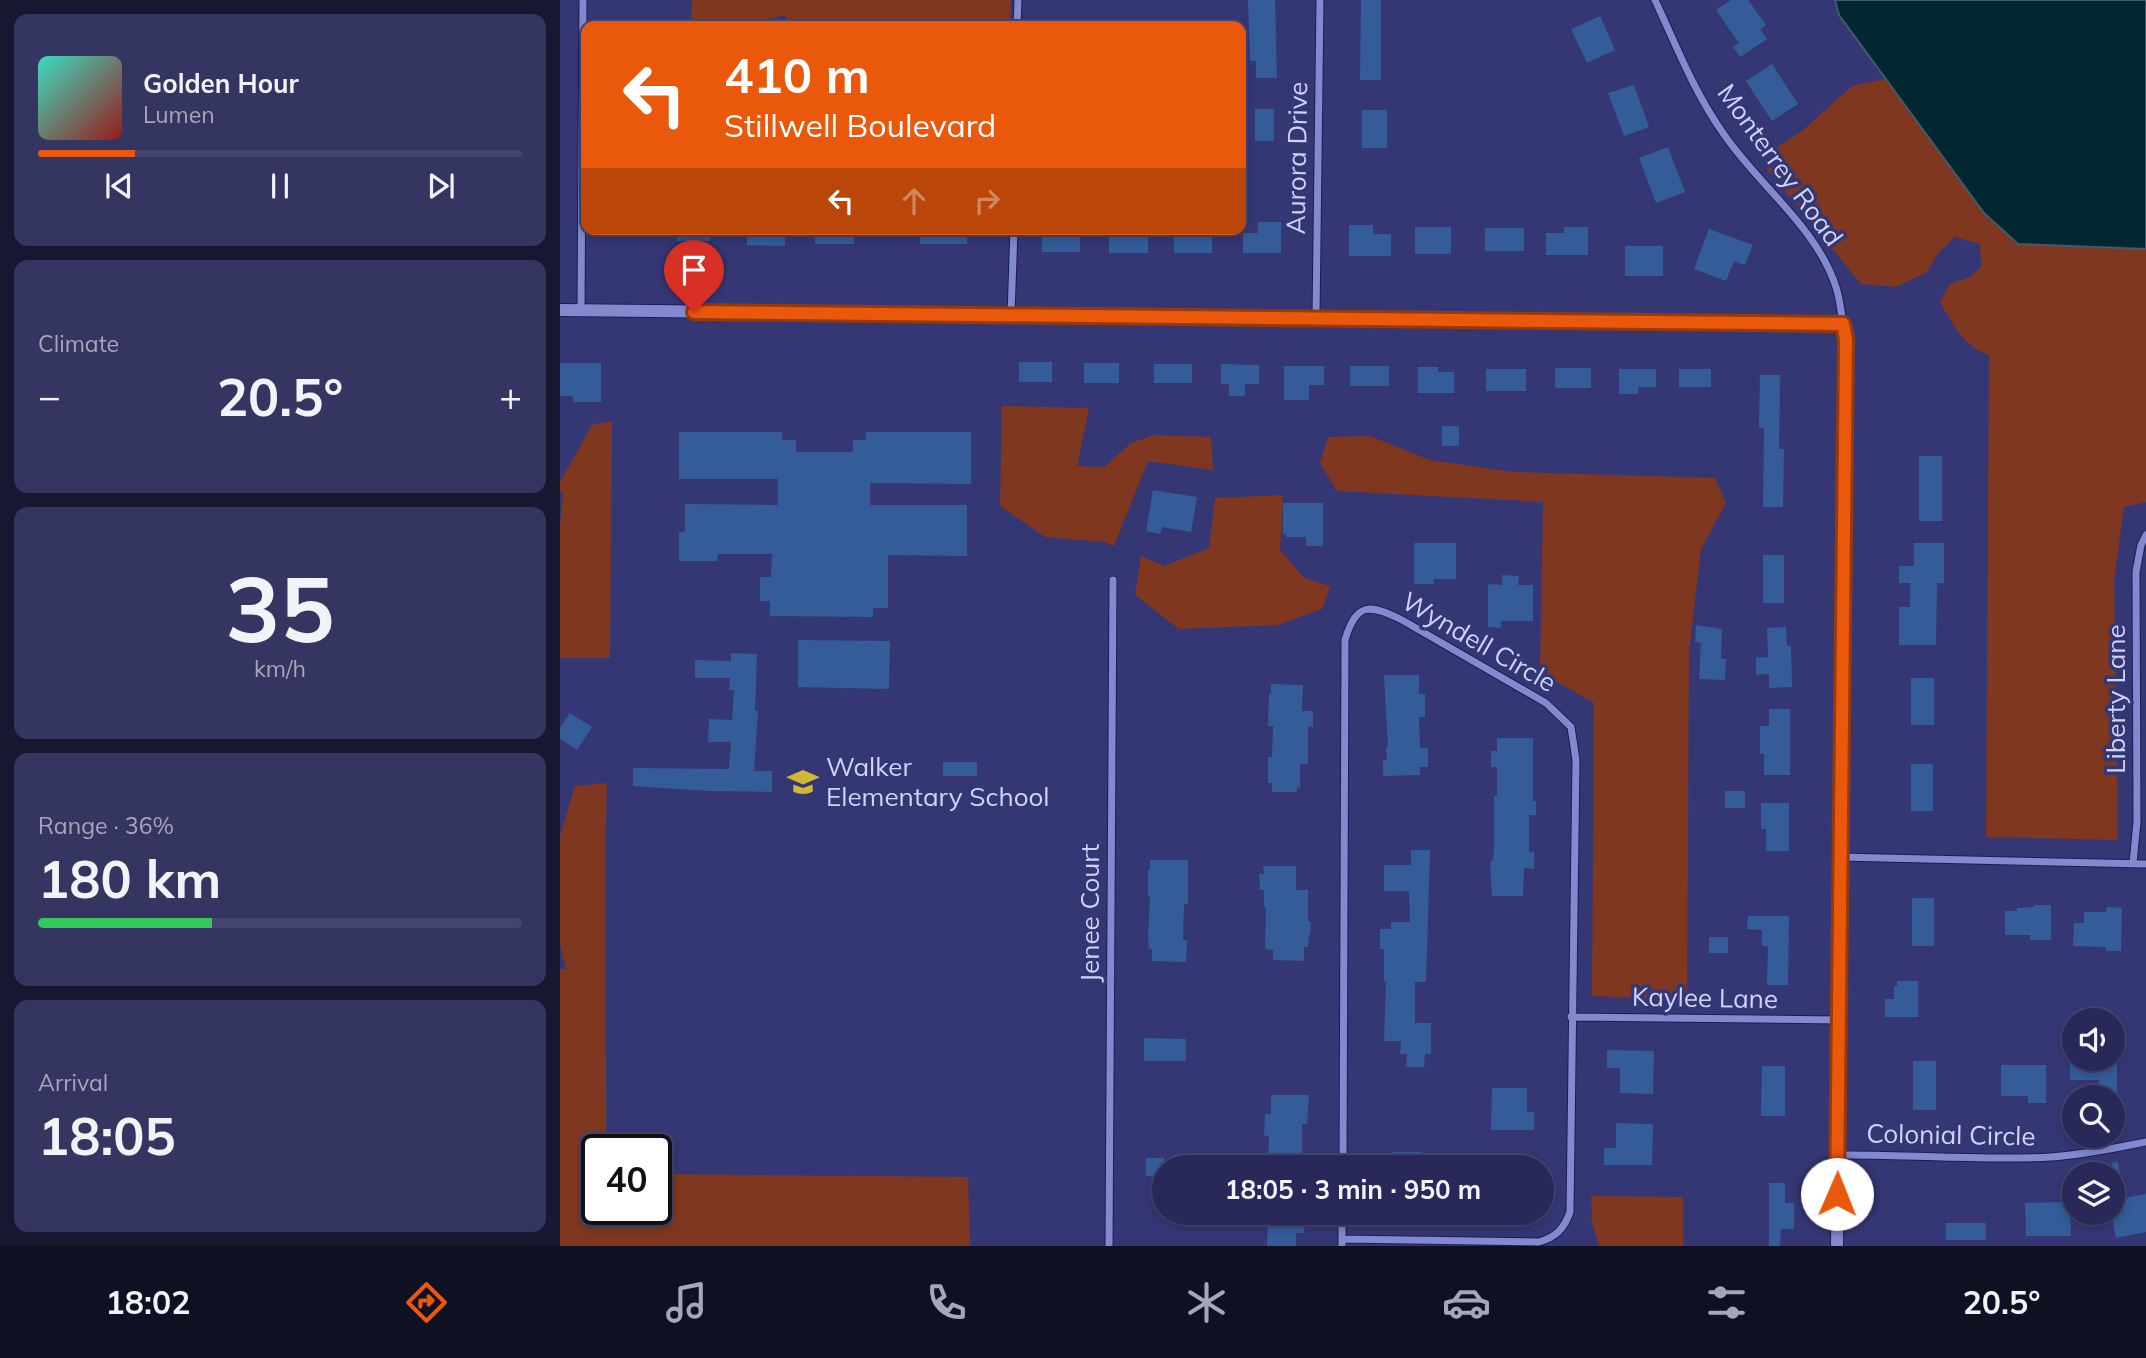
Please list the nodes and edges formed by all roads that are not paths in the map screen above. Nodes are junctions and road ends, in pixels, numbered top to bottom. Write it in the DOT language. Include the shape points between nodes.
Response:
graph roads {
  1 [pos="583,0"];
  2 [pos="1018,0"];
  3 [pos="1321,0"];
  4 [pos="1655,0"];
  5 [pos="583,21"];
  6 [pos="1017,21"];
  7 [pos="581,235"];
  8 [pos="1014,235"];
  9 [pos="560,310"];
  10 [pos="581,310"];
  11 [pos="1011,316"];
  12 [pos="1316,318"];
  13 [pos="1843,324"];
  14 [pos="2146,535"];
  15 [pos="1113,580"];
  16 [pos="1840,857"];
  17 [pos="2133,863"];
  18 [pos="2146,864"];
  19 [pos="1571,1017"];
  20 [pos="1839,1020"];
  21 [pos="2146,1142"];
  22 [pos="1343,1155"];
  23 [pos="1838,1155"];
  24 [pos="1342,1225"];
  25 [pos="1342,1243"];
  26 [pos="1109,1246"];
  27 [pos="1837,1246"];
  1 -- 5 [label="street"];
  2 -- 6 [label="street"];
  3 -- 12 [label="street, Aurora Drive"];
  4 -- 13 [label="street, Monterrey Road" via="1721,131 1783,203 1821,257 1836,287"];
  7 -- 10 [label="street"];
  8 -- 11 [label="street"];
  9 -- 10 [label="street"];
  10 -- 11 [label="street"];
  11 -- 12 [label="street"];
  12 -- 13 [label="street"];
  13 -- 16 [label="street, Monterrey Road"];
  14 -- 17 [label="street, Liberty Lane" via="2136,572 2137,822"];
  15 -- 26 [label="street, Jenee Court"];
  16 -- 17 [label="street"];
  16 -- 20 [label="street, Monterrey Road"];
  17 -- 18 [label="street"];
  19 -- 20 [label="street, Kaylee Lane"];
  19 -- 22 [label="street, Wyndell Circle" via="1576,760 1571,727 1546,703 1402,620 1373,608 1361,612 1352,619 1345,640"];
  19 -- 25 [label="street, Wyndell Circle" via="1570,1212 1559,1232 1539,1242"];
  20 -- 23 [label="street, Monterrey Road"];
  21 -- 23 [label="street, Colonial Circle" via="2055,1157"];
  23 -- 27 [label="street, Monterrey Road"];
  24 -- 25 [label="street, Wyndell Circle"];
}
